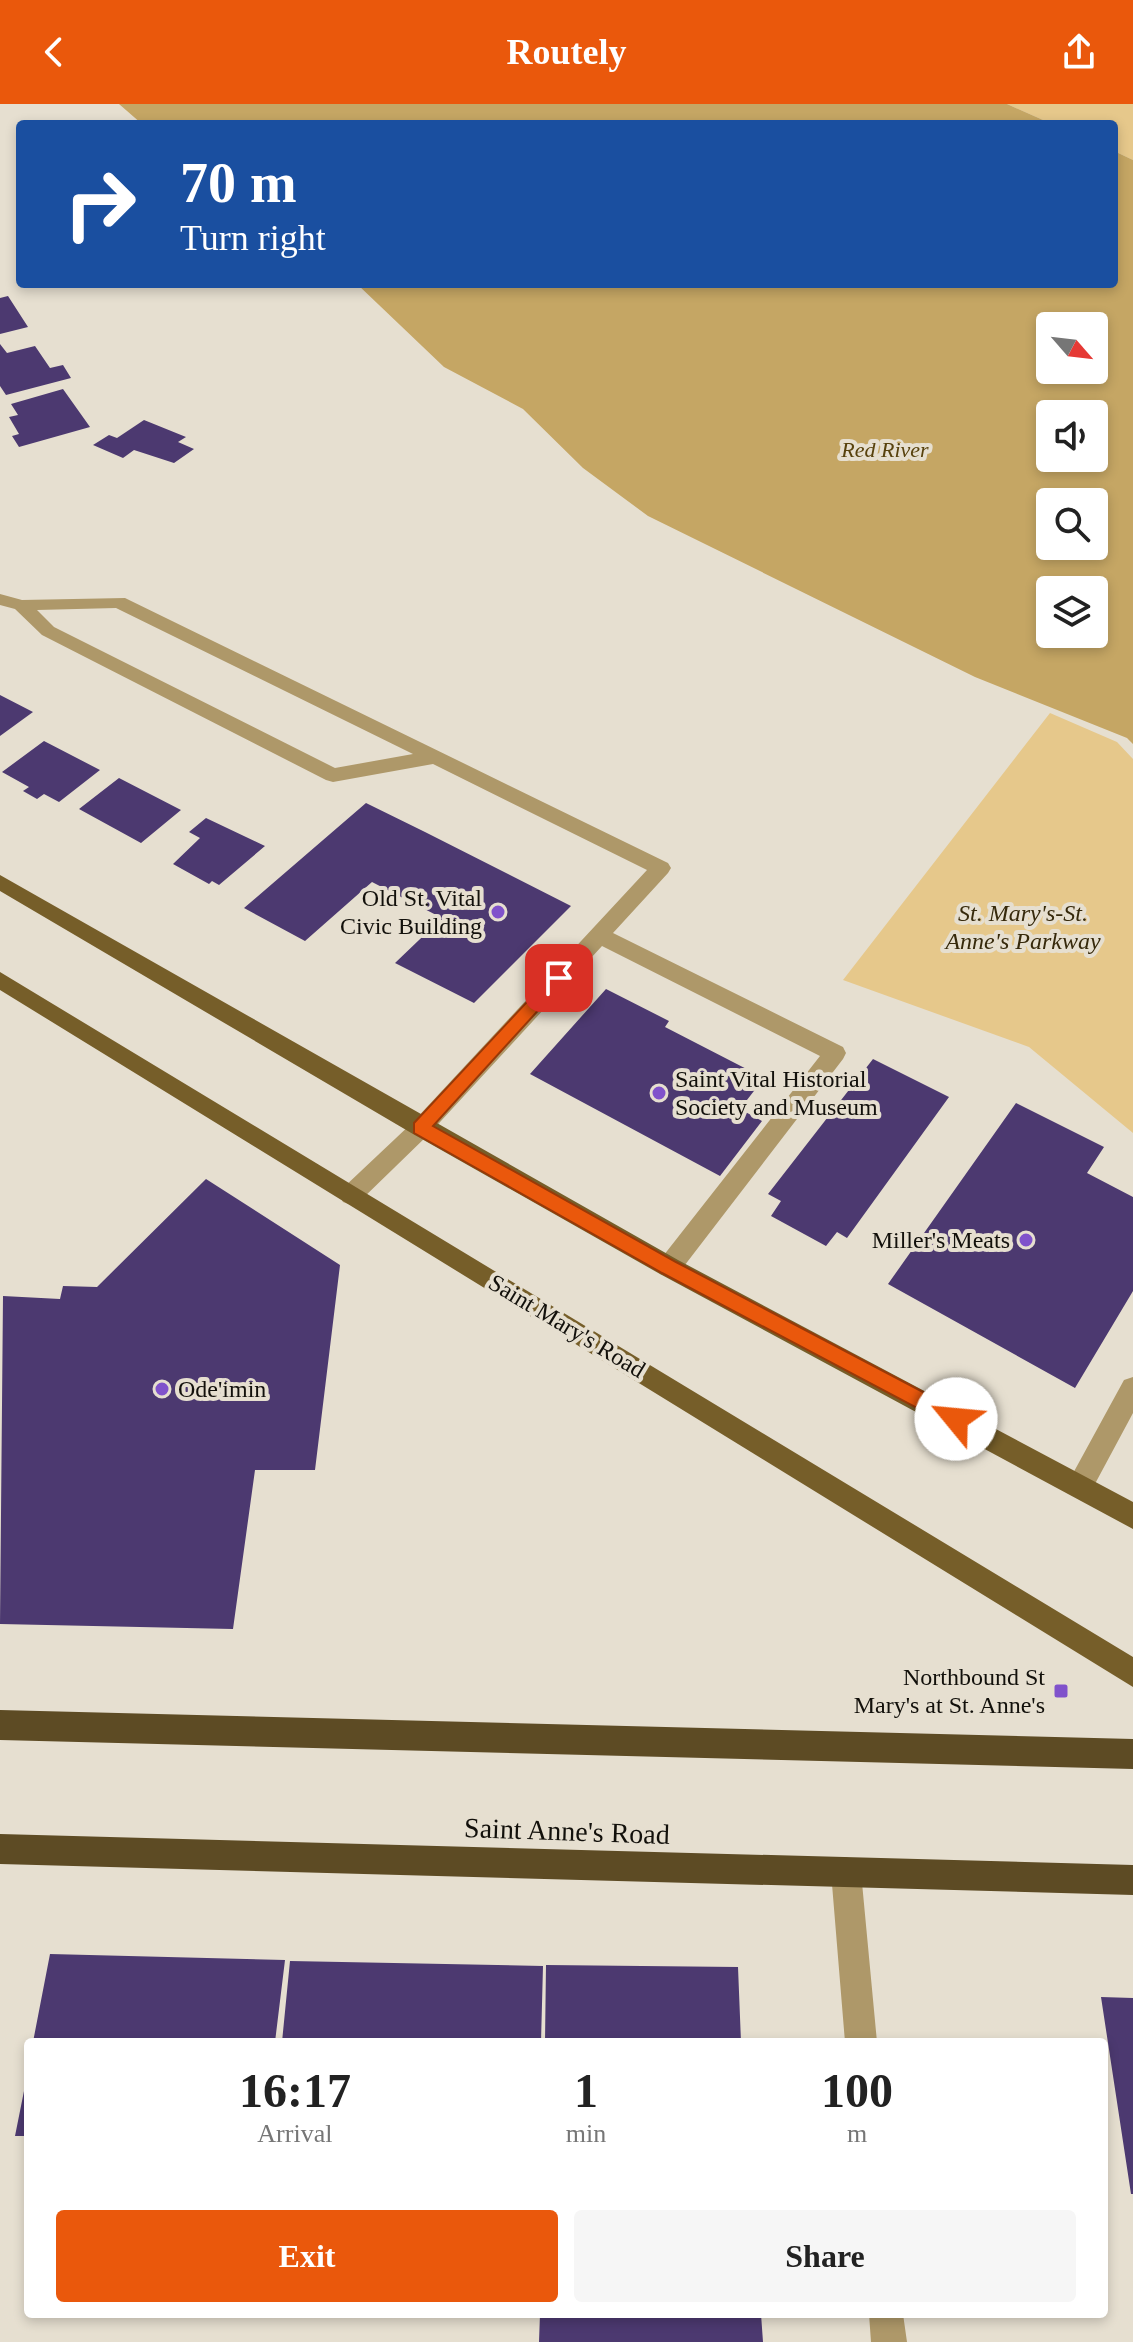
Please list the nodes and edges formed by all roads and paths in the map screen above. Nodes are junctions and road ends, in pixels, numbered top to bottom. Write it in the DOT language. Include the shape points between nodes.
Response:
graph roads {
  1 [pos="0,599"];
  2 [pos="21,605"];
  3 [pos="435,757"];
  4 [pos="0,882"];
  5 [pos="598,935"];
  6 [pos="0,980"];
  7 [pos="421,1128"];
  8 [pos="351,1195"];
  9 [pos="669,1267"];
  10 [pos="1133,1388"];
  11 [pos="1080,1486"];
  12 [pos="1133,1516"];
  13 [pos="1133,1673"];
  14 [pos="1,1729"];
  15 [pos="1133,1754"];
  16 [pos="0,1849"];
  17 [pos="846,1872"];
  18 [pos="1133,1880"];
  19 [pos="861,2038"];
  20 [pos="886,2318"];
  21 [pos="889,2342"];
  1 -- 2 [label="street"];
  2 -- 3 [label="street" via="119,602"];
  2 -- 3 [label="street" via="48,631 333,775"];
  3 -- 5 [label="street" via="661,868"];
  4 -- 7 [label="main road"];
  5 -- 7 [label="street"];
  5 -- 9 [label="street" via="835,1053"];
  6 -- 8 [label="main road, Saint Mary's Road"];
  7 -- 8 [label="street"];
  7 -- 9 [label="main road"];
  8 -- 13 [label="main road, Saint Mary's Road"];
  9 -- 11 [label="main road"];
  10 -- 11 [label="street"];
  11 -- 12 [label="main road"];
  14 -- 15 [label="highway"];
  16 -- 17 [label="highway, Saint Anne's Road"];
  17 -- 18 [label="highway, Saint Anne's Road"];
  17 -- 19 [label="street"];
  20 -- 21 [label="street"];
}
